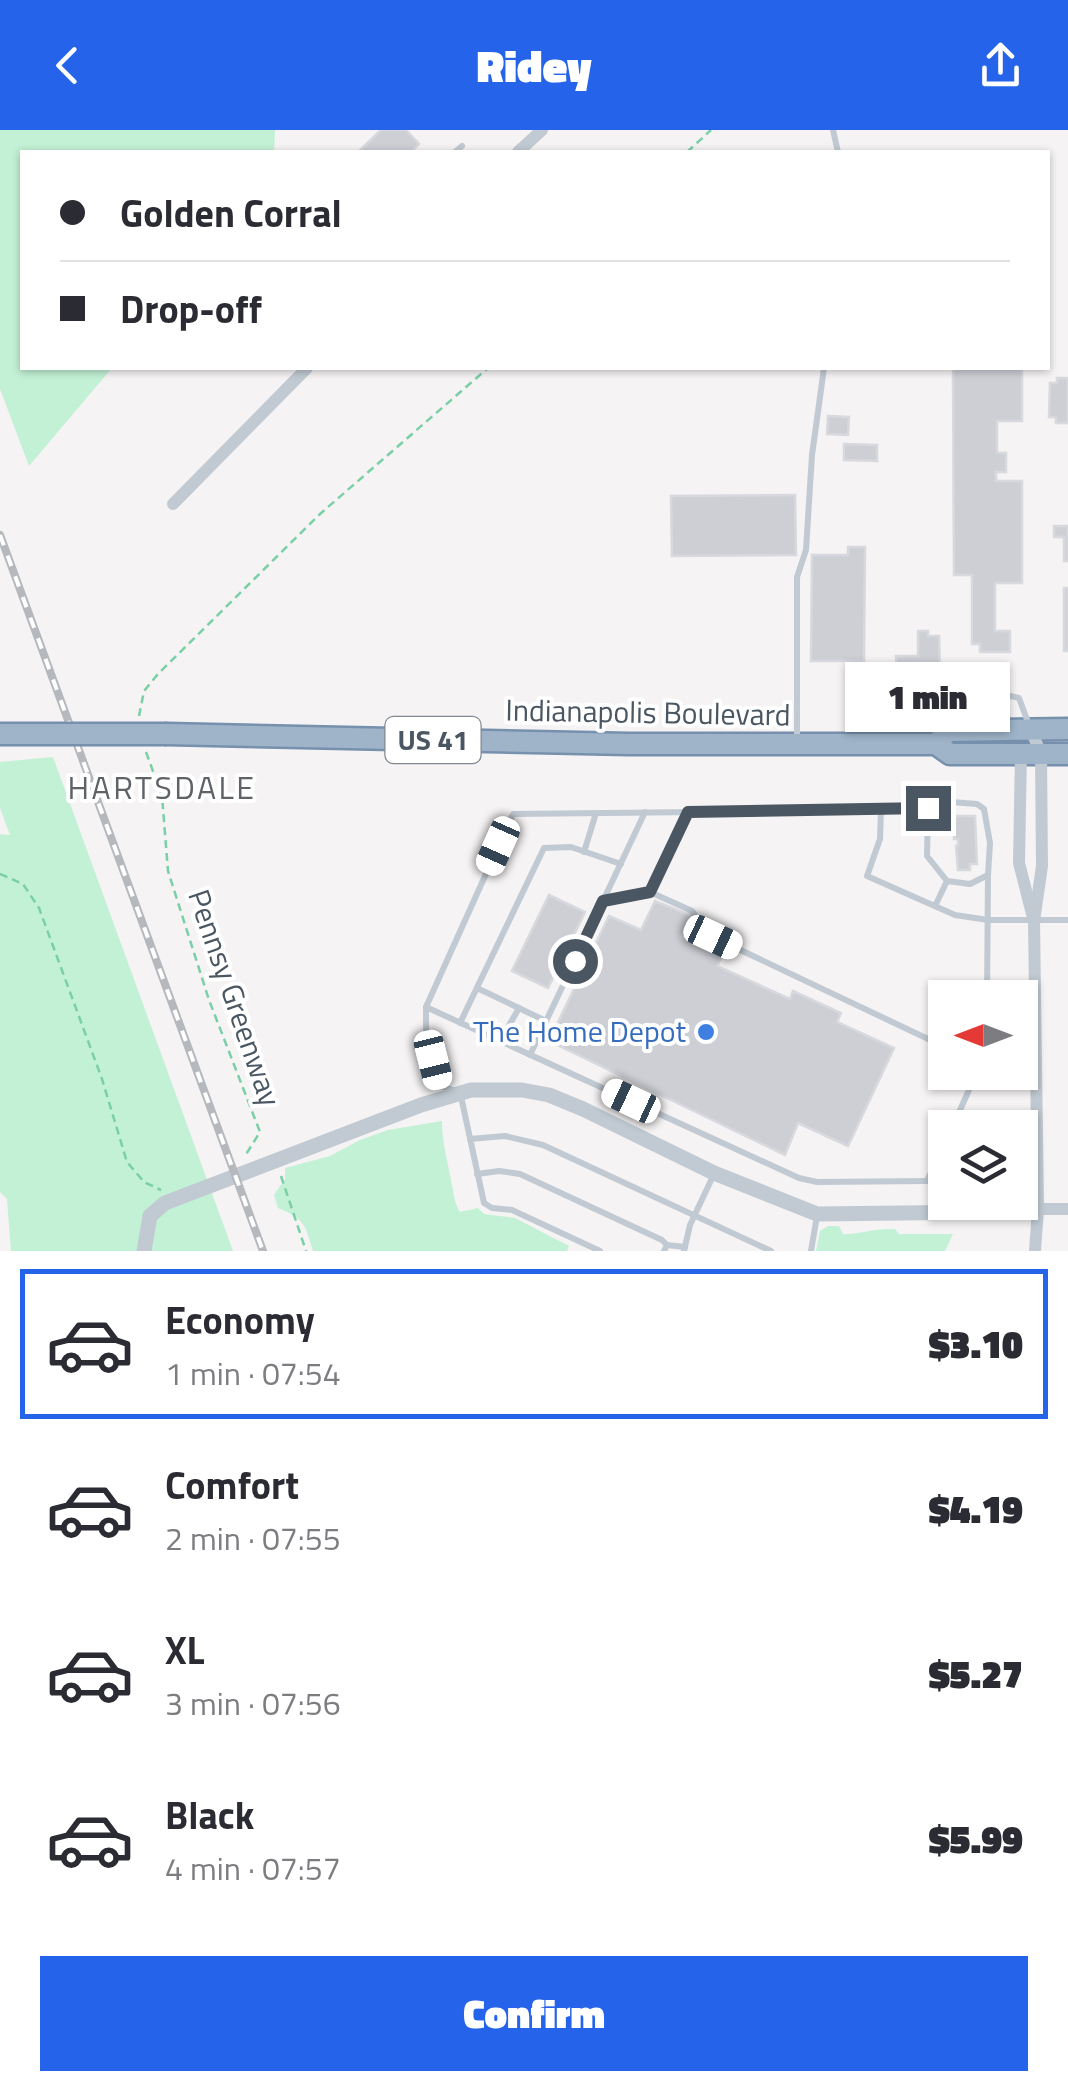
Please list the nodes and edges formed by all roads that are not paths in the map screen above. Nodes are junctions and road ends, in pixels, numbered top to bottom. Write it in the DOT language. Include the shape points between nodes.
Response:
graph roads {
  1 [pos="542,130"];
  2 [pos="520,150"];
  3 [pos="305,370"];
  4 [pos="824,370"];
  5 [pos="174,504"];
  6 [pos="1030,730"];
  7 [pos="1068,730"];
  8 [pos="0,734"];
  9 [pos="797,744"];
  10 [pos="936,744"];
  11 [pos="1030,754"];
  12 [pos="1068,754"];
  13 [pos="928,808"];
  14 [pos="881,810"];
  15 [pos="645,812"];
  16 [pos="688,812"];
  17 [pos="596,813"];
  18 [pos="584,852"];
  19 [pos="621,864"];
  20 [pos="988,875"];
  21 [pos="947,882"];
  22 [pos="650,892"];
  23 [pos="603,901"];
  24 [pos="935,906"];
  25 [pos="988,920"];
  26 [pos="1068,920"];
  27 [pos="1034,921"];
  28 [pos="987,980"];
  29 [pos="1035,980"];
  30 [pos="477,988"];
  31 [pos="426,1007"];
  32 [pos="519,1008"];
  33 [pos="546,1021"];
  34 [pos="460,1023"];
  35 [pos="928,1039"];
  36 [pos="500,1041"];
  37 [pos="530,1055"];
  38 [pos="460,1092"];
  39 [pos="470,1139"];
  40 [pos="714,1173"];
  41 [pos="477,1174"];
  42 [pos="927,1182"];
  43 [pos="1038,1209"];
  44 [pos="1068,1209"];
  45 [pos="928,1213"];
  46 [pos="817,1214"];
  47 [pos="694,1216"];
  48 [pos="1037,1220"];
  49 [pos="749,1242"];
  50 [pos="666,1248"];
  51 [pos="684,1249"];
  52 [pos="144,1251"];
  53 [pos="600,1251"];
  54 [pos="745,1251"];
  55 [pos="772,1251"];
  56 [pos="811,1251"];
  57 [pos="1036,1251"];
  1 -- 2 [label="street"];
  3 -- 5 [label="street"];
  4 -- 9 [label="lane" via="806,550 797,577"];
  6 -- 7 [label="highway, Indianapolis Boulevard / US 41"];
  6 -- 10 [label="highway, Indianapolis Boulevard / US 41" via="948,731"];
  6 -- 10 [label="lane" via="1019,698 943,701"];
  6 -- 11 [label="street"];
  8 -- 9 [label="highway, Indianapolis Boulevard / US 41, bridge"];
  9 -- 10 [label="highway, Indianapolis Boulevard / US 41"];
  10 -- 11 [label="highway, Indianapolis Boulevard / US 41" via="950,754"];
  11 -- 12 [label="highway, Indianapolis Boulevard / US 41"];
  11 -- 27 [label="street" via="1042,866"];
  11 -- 27 [label="street" via="1020,863"];
  13 -- 14 [label="lane"];
  13 -- 20 [label="lane" via="950,802 984,809"];
  13 -- 21 [label="lane" via="927,856"];
  14 -- 16 [label="lane"];
  14 -- 24 [label="lane" via="880,839 867,876"];
  15 -- 16 [label="lane"];
  15 -- 17 [label="lane"];
  15 -- 19 [label="lane"];
  16 -- 22 [label="lane"];
  17 -- 18 [label="lane"];
  17 -- 31 [label="lane" via="513,814"];
  18 -- 19 [label="lane"];
  18 -- 30 [label="lane" via="544,848"];
  19 -- 23 [label="lane"];
  20 -- 21 [label="lane" via="970,884"];
  20 -- 25 [label="lane"];
  21 -- 24 [label="lane"];
  22 -- 23 [label="lane"];
  22 -- 35 [label="lane" via="692,911 713,937"];
  23 -- 33 [label="lane"];
  24 -- 25 [label="lane"];
  25 -- 27 [label="lane"];
  25 -- 28 [label="lane"];
  26 -- 27 [label="lane"];
  27 -- 29 [label="street"];
  30 -- 32 [label="lane"];
  30 -- 34 [label="lane"];
  31 -- 34 [label="lane"];
  31 -- 38 [label="lane" via="440,1086"];
  32 -- 33 [label="lane"];
  32 -- 36 [label="lane"];
  33 -- 37 [label="lane"];
  34 -- 36 [label="lane"];
  36 -- 37 [label="lane"];
  37 -- 42 [label="lane" via="799,1178"];
  38 -- 39 [label="lane"];
  38 -- 40 [label="street" via="549,1095"];
  38 -- 52 [label="street" via="165,1203 150,1216"];
  39 -- 41 [label="lane"];
  39 -- 47 [label="lane" via="531,1140"];
  40 -- 46 [label="street"];
  40 -- 47 [label="lane"];
  41 -- 50 [label="lane" via="520,1174 662,1240"];
  41 -- 53 [label="lane" via="487,1206 512,1210"];
  43 -- 44 [label="street"];
  45 -- 46 [label="street"];
  46 -- 56 [label="lane"];
  47 -- 49 [label="lane"];
  47 -- 51 [label="lane"];
  48 -- 57 [label="street"];
  49 -- 54 [label="lane"];
  49 -- 55 [label="lane"];
  50 -- 51 [label="lane"];
}
